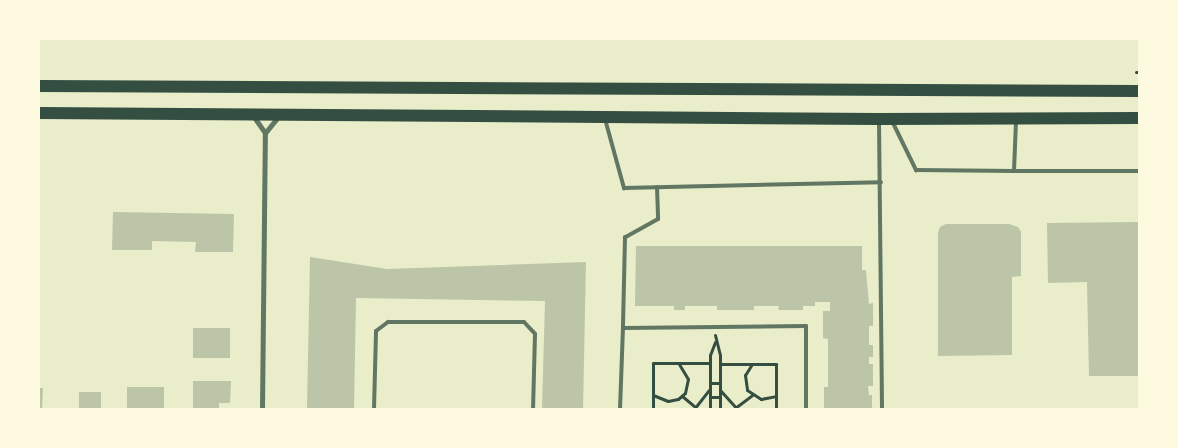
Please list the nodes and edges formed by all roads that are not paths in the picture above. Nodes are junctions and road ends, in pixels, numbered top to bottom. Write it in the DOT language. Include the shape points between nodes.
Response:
graph roads {
  1 [pos="39,86"];
  2 [pos="1139,91"];
  3 [pos="39,113"];
  4 [pos="253,114"];
  5 [pos="280,114"];
  6 [pos="605,117"];
  7 [pos="1139,118"];
  8 [pos="885,119"];
  9 [pos="1016,119"];
  10 [pos="265,133"];
  11 [pos="1014,171"];
  12 [pos="1139,171"];
  13 [pos="881,182"];
  14 [pos="657,187"];
  15 [pos="623,328"];
  16 [pos="262,409"];
  17 [pos="374,409"];
  18 [pos="533,409"];
  19 [pos="620,409"];
  20 [pos="806,409"];
  21 [pos="882,409"];
  1 -- 2 [label="main road"];
  3 -- 4 [label="main road"];
  4 -- 5 [label="main road"];
  4 -- 10 [label="street"];
  5 -- 6 [label="main road"];
  5 -- 10 [label="street"];
  6 -- 8 [label="main road"];
  6 -- 14 [label="lane" via="624,188"];
  7 -- 9 [label="main road"];
  8 -- 9 [label="main road"];
  8 -- 11 [label="lane" via="916,170"];
  8 -- 13 [label="lane"];
  9 -- 11 [label="lane"];
  10 -- 16 [label="street"];
  11 -- 12 [label="lane"];
  13 -- 14 [label="lane"];
  13 -- 21 [label="lane"];
  14 -- 15 [label="lane" via="658,220 625,236"];
  15 -- 19 [label="lane"];
  15 -- 20 [label="lane" via="806,326"];
  17 -- 18 [label="lane" via="376,331 388,322 524,322 535,334"];
}
